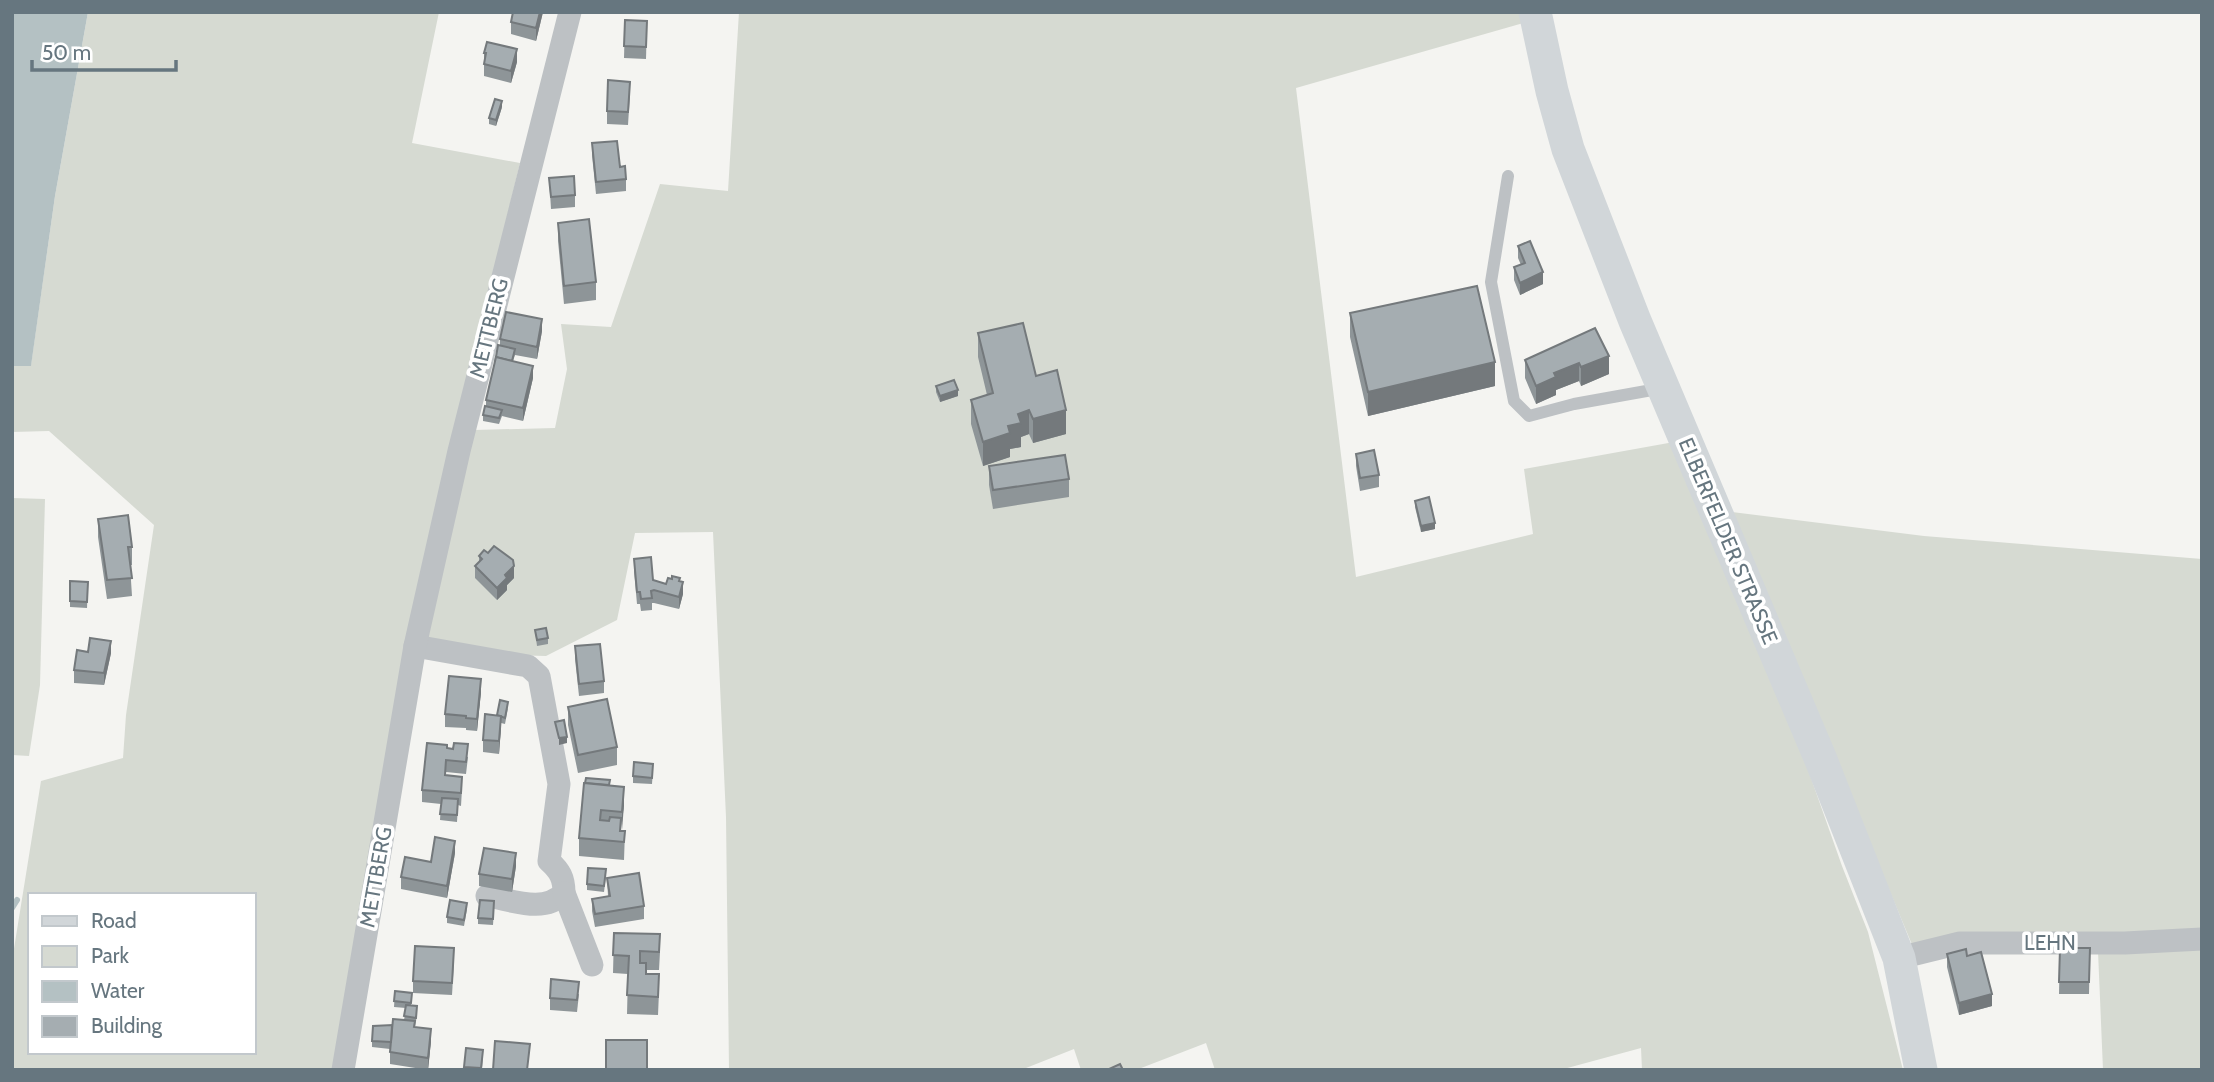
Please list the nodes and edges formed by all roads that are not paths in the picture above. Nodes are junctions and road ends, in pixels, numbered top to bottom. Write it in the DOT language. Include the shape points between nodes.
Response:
graph roads {
  1 [pos="570,12"];
  2 [pos="1535,12"];
  3 [pos="1508,176"];
  4 [pos="1663,388"];
  5 [pos="415,646"];
  6 [pos="564,893"];
  7 [pos="487,896"];
  8 [pos="2202,939"];
  9 [pos="1899,958"];
  10 [pos="592,965"];
  11 [pos="348,1069"];
  12 [pos="1921,1070"];
  1 -- 5 [label="street, METTBERG" via="459,451"];
  2 -- 4 [label="main road, ELBERFELDER STRASSE" via="1568,149"];
  3 -- 4 [label="lane" via="1491,282 1514,401 1529,416"];
  4 -- 9 [label="main road, ELBERFELDER STRASSE" via="1821,760"];
  5 -- 6 [label="street" via="528,666 539,677 559,784 549,861 559,870"];
  5 -- 11 [label="street, METTBERG"];
  6 -- 7 [label="street" via="542,906"];
  6 -- 10 [label="street"];
  8 -- 9 [label="street, LEHN" via="1961,943"];
  9 -- 12 [label="main road, ELBERFELDER STRASSE"];
}
